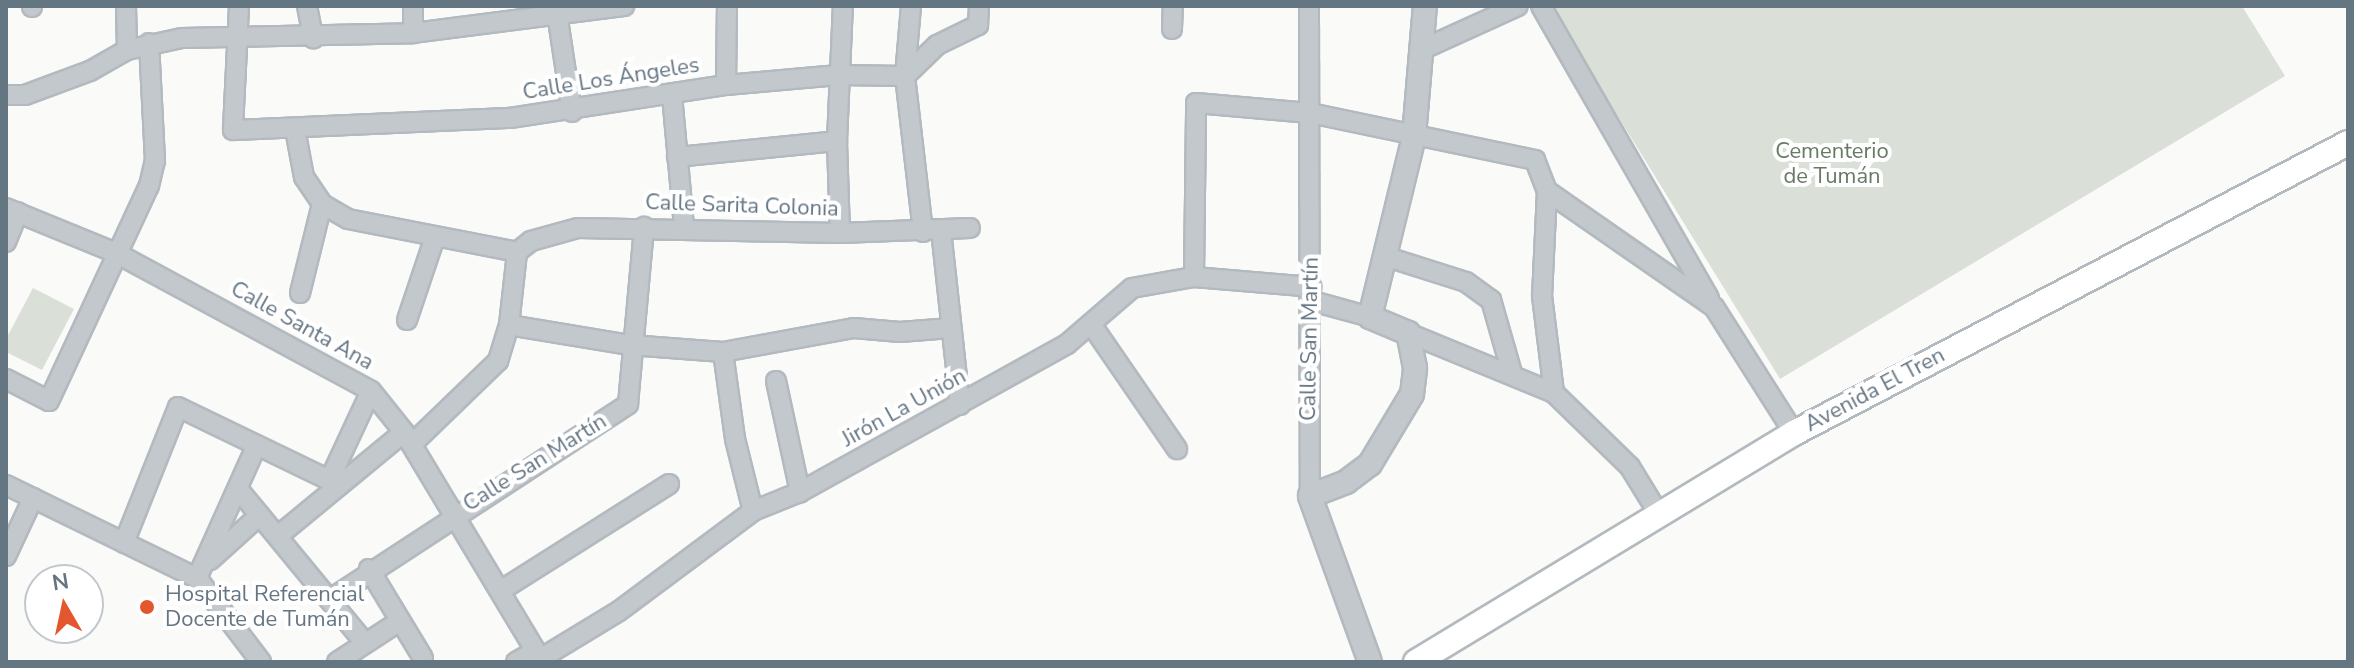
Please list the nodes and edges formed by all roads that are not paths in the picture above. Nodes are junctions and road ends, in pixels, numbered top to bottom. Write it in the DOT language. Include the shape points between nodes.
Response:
graph roads {
  1 [pos="126,6"];
  2 [pos="239,6"];
  3 [pos="307,6"];
  4 [pos="413,6"];
  5 [pos="497,6"];
  6 [pos="624,6"];
  7 [pos="727,6"];
  8 [pos="843,6"];
  9 [pos="911,6"];
  10 [pos="979,6"];
  11 [pos="1173,6"];
  12 [pos="1309,6"];
  13 [pos="1425,6"];
  14 [pos="1518,6"];
  15 [pos="1541,6"];
  16 [pos="557,13"];
  17 [pos="499,25"];
  18 [pos="1172,29"];
  19 [pos="413,33"];
  20 [pos="236,38"];
  21 [pos="313,38"];
  22 [pos="149,43"];
  23 [pos="1423,49"];
  24 [pos="127,50"];
  25 [pos="839,75"];
  26 [pos="905,76"];
  27 [pos="726,85"];
  28 [pos="6,95"];
  29 [pos="672,95"];
  30 [pos="572,112"];
  31 [pos="1310,113"];
  32 [pos="295,129"];
  33 [pos="1414,136"];
  34 [pos="837,141"];
  35 [pos="2348,143"];
  36 [pos="677,157"];
  37 [pos="1547,191"];
  38 [pos="322,204"];
  39 [pos="12,210"];
  40 [pos="644,227"];
  41 [pos="684,228"];
  42 [pos="970,228"];
  43 [pos="932,231"];
  44 [pos="840,233"];
  45 [pos="435,237"];
  46 [pos="6,242"];
  47 [pos="517,252"];
  48 [pos="116,253"];
  49 [pos="1384,256"];
  50 [pos="1194,277"];
  51 [pos="300,293"];
  52 [pos="1312,294"];
  53 [pos="1714,307"];
  54 [pos="1370,317"];
  55 [pos="407,320"];
  56 [pos="1091,324"];
  57 [pos="509,325"];
  58 [pos="951,328"];
  59 [pos="1408,333"];
  60 [pos="630,345"];
  61 [pos="723,352"];
  62 [pos="1512,373"];
  63 [pos="6,379"];
  64 [pos="776,381"];
  65 [pos="371,391"];
  66 [pos="1554,393"];
  67 [pos="960,405"];
  68 [pos="1794,433"];
  69 [pos="408,438"];
  70 [pos="256,447"];
  71 [pos="1177,449"];
  72 [pos="334,483"];
  73 [pos="669,484"];
  74 [pos="6,485"];
  75 [pos="238,489"];
  76 [pos="800,492"];
  77 [pos="1310,496"];
  78 [pos="33,498"];
  79 [pos="753,511"];
  80 [pos="455,514"];
  81 [pos="260,515"];
  82 [pos="1660,516"];
  83 [pos="278,536"];
  84 [pos="124,543"];
  85 [pos="6,556"];
  86 [pos="369,569"];
  87 [pos="201,571"];
  88 [pos="500,591"];
  89 [pos="332,598"];
  90 [pos="400,621"];
  91 [pos="364,642"];
  92 [pos="539,657"];
  93 [pos="423,658"];
  94 [pos="1426,660"];
  95 [pos="261,662"];
  96 [pos="337,662"];
  97 [pos="516,662"];
  98 [pos="1370,662"];
  1 -- 24 [label="street"];
  2 -- 20 [label="street"];
  3 -- 21 [label="street"];
  4 -- 19 [label="street"];
  5 -- 17 [label="street"];
  6 -- 16 [label="street"];
  7 -- 27 [label="street"];
  8 -- 25 [label="street"];
  9 -- 26 [label="street"];
  10 -- 26 [label="street" via="978,25 937,45"];
  11 -- 18 [label="street"];
  12 -- 31 [label="street, Calle San Martín"];
  13 -- 23 [label="street"];
  14 -- 23 [label="street"];
  15 -- 53 [label="street"];
  16 -- 17 [label="street"];
  16 -- 30 [label="street"];
  17 -- 19 [label="street"];
  19 -- 21 [label="street"];
  20 -- 21 [label="street"];
  20 -- 22 [label="street"];
  20 -- 32 [label="street, Calle Los Ángeles" via="233,130"];
  22 -- 24 [label="street"];
  22 -- 48 [label="street" via="155,161 149,186"];
  23 -- 33 [label="street"];
  24 -- 28 [label="street" via="90,71 25,95"];
  25 -- 26 [label="street, Calle Los Ángeles"];
  25 -- 27 [label="street, Calle Los Ángeles"];
  25 -- 34 [label="street"];
  26 -- 43 [label="street"];
  27 -- 29 [label="street, Calle Los Ángeles"];
  29 -- 30 [label="street, Calle Los Ángeles"];
  29 -- 36 [label="street"];
  30 -- 32 [label="street, Calle Los Ángeles"];
  31 -- 33 [label="street"];
  31 -- 50 [label="street" via="1196,103"];
  31 -- 52 [label="street, Calle San Martín"];
  32 -- 38 [label="street" via="304,177"];
  33 -- 37 [label="street" via="1535,160"];
  33 -- 49 [label="street"];
  34 -- 36 [label="street"];
  34 -- 44 [label="street"];
  35 -- 68 [label="main road, Avenida El Tren"];
  36 -- 41 [label="street"];
  37 -- 53 [label="street"];
  37 -- 66 [label="street" via="1542,296"];
  38 -- 45 [label="street" via="348,219"];
  38 -- 51 [label="street"];
  39 -- 46 [label="street"];
  39 -- 48 [label="street, Calle Santa Ana"];
  40 -- 41 [label="street, Calle Sarita Colonia"];
  40 -- 47 [label="street, Calle Sarita Colonia" via="578,228 531,241"];
  40 -- 60 [label="street, Calle San Martín"];
  41 -- 44 [label="street, Calle Sarita Colonia"];
  42 -- 43 [label="street, Calle Sarita Colonia"];
  43 -- 44 [label="street, Calle Sarita Colonia"];
  43 -- 58 [label="street"];
  45 -- 47 [label="street"];
  45 -- 55 [label="street"];
  47 -- 57 [label="street"];
  48 -- 63 [label="street" via="49,401"];
  48 -- 65 [label="street, Calle Santa Ana"];
  49 -- 54 [label="street"];
  49 -- 62 [label="street" via="1466,282 1491,300"];
  50 -- 52 [label="street, Jirón La Unión"];
  50 -- 56 [label="street, Jirón La Unión" via="1132,288"];
  52 -- 54 [label="street, Jirón La Unión"];
  52 -- 77 [label="street, Calle San Martín"];
  53 -- 68 [label="street"];
  54 -- 59 [label="street"];
  56 -- 67 [label="street, Jirón La Unión" via="1067,344"];
  56 -- 71 [label="street"];
  57 -- 60 [label="street"];
  57 -- 69 [label="street" via="498,361"];
  58 -- 61 [label="street" via="854,328"];
  58 -- 67 [label="street"];
  59 -- 62 [label="street"];
  59 -- 77 [label="street" via="1415,368 1412,394 1394,427 1370,464 1346,482"];
  60 -- 61 [label="street"];
  60 -- 80 [label="street, Calle San Martín" via="628,404"];
  61 -- 79 [label="street" via="735,439"];
  62 -- 66 [label="street"];
  64 -- 76 [label="street"];
  65 -- 69 [label="street, Calle Santa Ana"];
  65 -- 72 [label="street"];
  66 -- 82 [label="street" via="1630,467"];
  67 -- 76 [label="street, Jirón La Unión"];
  68 -- 82 [label="main road, Avenida El Tren"];
  69 -- 72 [label="street"];
  69 -- 80 [label="street, Calle Santa Ana"];
  70 -- 72 [label="street"];
  70 -- 75 [label="street"];
  70 -- 84 [label="street" via="178,407"];
  72 -- 83 [label="street"];
  73 -- 88 [label="street"];
  74 -- 78 [label="street"];
  75 -- 81 [label="street"];
  75 -- 87 [label="street"];
  76 -- 79 [label="street, Jirón La Unión"];
  77 -- 98 [label="street, Calle San Martín"];
  78 -- 84 [label="street"];
  78 -- 85 [label="street"];
  79 -- 92 [label="street, Jirón La Unión" via="619,611"];
  80 -- 86 [label="street"];
  80 -- 88 [label="street, Calle Santa Ana"];
  81 -- 83 [label="street"];
  81 -- 87 [label="street"];
  82 -- 94 [label="main road, Avenida El Tren"];
  83 -- 89 [label="street"];
  84 -- 87 [label="street"];
  86 -- 89 [label="street"];
  86 -- 90 [label="street"];
  87 -- 95 [label="street"];
  88 -- 92 [label="street, Calle Santa Ana"];
  89 -- 91 [label="street"];
  90 -- 91 [label="street"];
  90 -- 93 [label="street"];
  91 -- 96 [label="street"];
  92 -- 97 [label="street, Jirón La Unión"];
}
